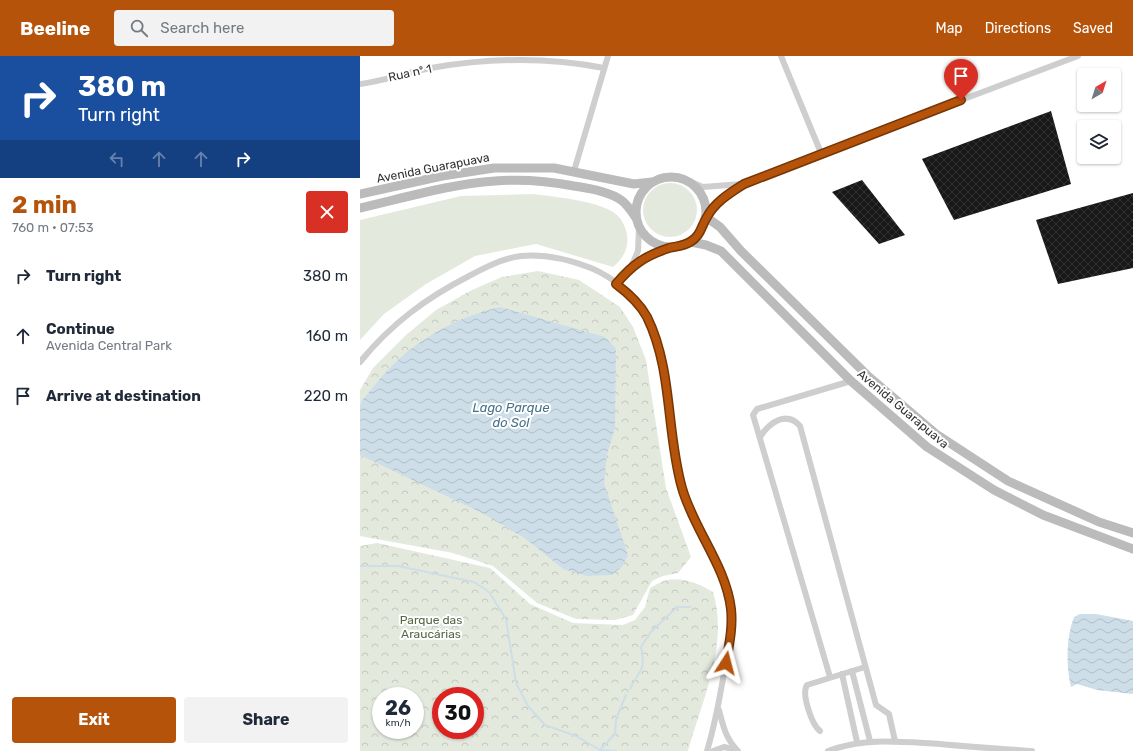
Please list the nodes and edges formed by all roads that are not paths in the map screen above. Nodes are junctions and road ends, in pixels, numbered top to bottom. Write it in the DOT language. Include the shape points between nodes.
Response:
graph roads {
  1 [pos="608,56"];
  2 [pos="781,56"];
  3 [pos="1078,56"];
  4 [pos="604,68"];
  5 [pos="360,84"];
  6 [pos="821,153"];
  7 [pos="574,171"];
  8 [pos="652,182"];
  9 [pos="691,182"];
  10 [pos="744,184"];
  11 [pos="360,194"];
  12 [pos="360,208"];
  13 [pos="706,217"];
  14 [pos="638,223"];
  15 [pos="691,242"];
  16 [pos="671,248"];
  17 [pos="632,265"];
  18 [pos="616,284"];
  19 [pos="360,362"];
  20 [pos="851,382"];
  21 [pos="760,437"];
  22 [pos="1133,533"];
  23 [pos="1133,549"];
  24 [pos="865,667"];
  25 [pos="852,671"];
  26 [pos="842,674"];
  27 [pos="830,677"];
  28 [pos="718,709"];
  29 [pos="864,716"];
  30 [pos="853,719"];
  31 [pos="820,731"];
  32 [pos="870,741"];
  33 [pos="895,741"];
  34 [pos="857,742"];
  35 [pos="707,751"];
  36 [pos="713,751"];
  37 [pos="737,751"];
  38 [pos="828,751"];
  39 [pos="1032,751"];
  1 -- 4 [label="street"];
  2 -- 6 [label="street"];
  3 -- 6 [label="street"];
  4 -- 5 [label="street, Rua nº 1" via="542,60 478,61 430,68"];
  4 -- 7 [label="street"];
  6 -- 10 [label="street"];
  7 -- 8 [label="street, Avenida Guarapuava" via="634,184"];
  7 -- 11 [label="street, Avenida Guarapuava" via="554,168 494,168 442,176"];
  8 -- 9 [label="street" via="672,177"];
  8 -- 14 [label="street" via="639,198 636,208"];
  9 -- 10 [label="street" via="703,187"];
  9 -- 13 [label="street" via="704,198"];
  10 -- 13 [label="street" via="725,196"];
  12 -- 14 [label="street, Avenida Guarapuava" via="446,188 494,180 524,180 554,182 608,194 621,200"];
  13 -- 15 [label="street" via="701,231"];
  13 -- 22 [label="street, Avenida Guarapuava" via="720,227 869,377 936,434 1008,480 1099,522"];
  14 -- 16 [label="street" via="645,236 652,242"];
  14 -- 17 [label="street" via="638,251"];
  15 -- 16 [label="street"];
  15 -- 20 [label="street, Avenida Guarapuava" via="721,251"];
  16 -- 17 [label="street" via="645,257"];
  17 -- 18 [label="street"];
  18 -- 19 [label="street" via="604,274 581,264 554,257 518,257 498,262 420,304 377,340"];
  18 -- 28 [label="street" via="630,295 647,316 658,346 682,487 692,517 721,574 727,592 731,610 730,635"];
  20 -- 21 [label="street" via="757,409 753,415"];
  20 -- 23 [label="street, Avenida Guarapuava" via="927,447 994,490 1043,515"];
  21 -- 24 [label="street" via="772,422 788,418 800,426"];
  21 -- 27 [label="street"];
  24 -- 25 [label="street"];
  24 -- 33 [label="street" via="876,705 889,714"];
  25 -- 26 [label="street"];
  25 -- 29 [label="street"];
  26 -- 27 [label="street"];
  26 -- 30 [label="street"];
  27 -- 31 [label="street" via="810,683 805,689 813,724"];
  28 -- 35 [label="street"];
  28 -- 37 [label="street" via="723,729"];
  29 -- 30 [label="street"];
  29 -- 32 [label="street"];
  30 -- 34 [label="street"];
  32 -- 33 [label="street"];
  32 -- 34 [label="street"];
  33 -- 39 [label="street"];
  34 -- 38 [label="street"];
  36 -- 37 [label="street" via="724,747"];
}
